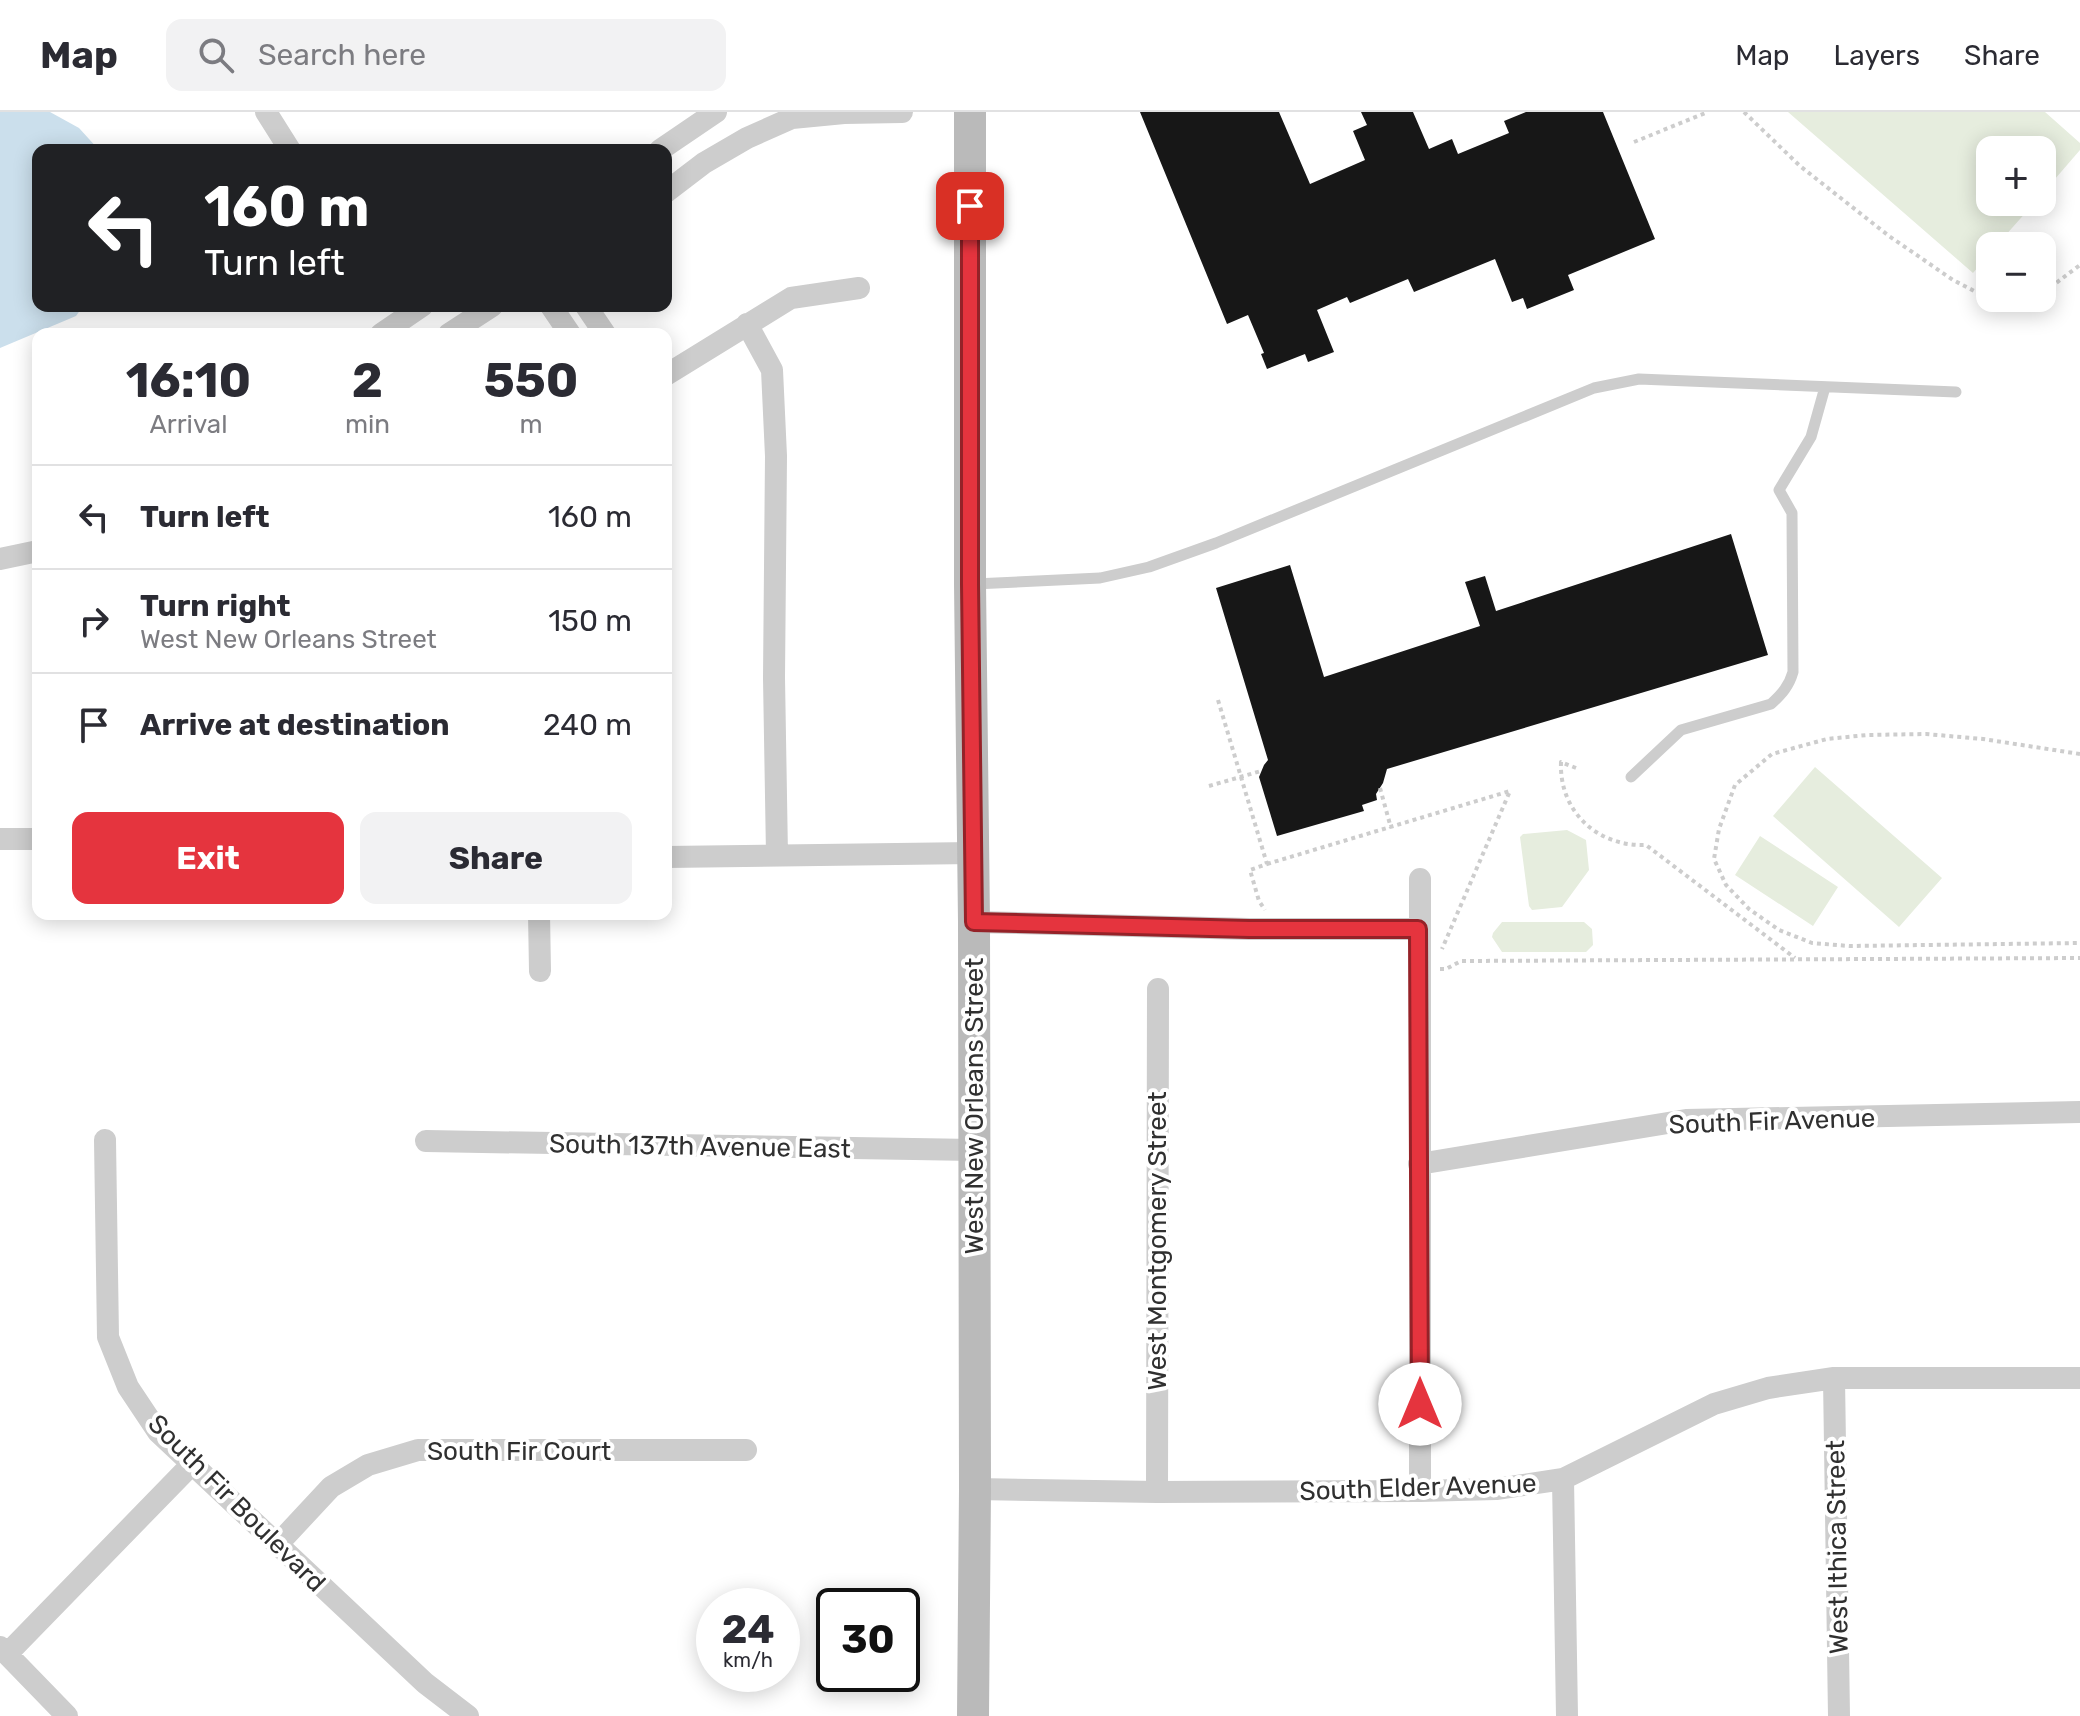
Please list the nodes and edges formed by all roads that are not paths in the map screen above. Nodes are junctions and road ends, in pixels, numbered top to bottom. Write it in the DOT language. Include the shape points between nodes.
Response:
graph roads {
  1 [pos="266,112"];
  2 [pos="716,112"];
  3 [pos="902,112"];
  4 [pos="970,112"];
  5 [pos="792,115"];
  6 [pos="286,144"];
  7 [pos="669,144"];
  8 [pos="672,187"];
  9 [pos="859,288"];
  10 [pos="483,312"];
  11 [pos="747,324"];
  12 [pos="458,328"];
  13 [pos="672,371"];
  14 [pos="1825,387"];
  15 [pos="1956,392"];
  16 [pos="32,552"];
  17 [pos="0,559"];
  18 [pos="970,584"];
  19 [pos="1631,777"];
  20 [pos="0,839"];
  21 [pos="32,839"];
  22 [pos="973,853"];
  23 [pos="777,855"];
  24 [pos="672,857"];
  25 [pos="1420,879"];
  26 [pos="539,920"];
  27 [pos="974,922"];
  28 [pos="1418,929"];
  29 [pos="540,971"];
  30 [pos="1158,989"];
  31 [pos="2080,1112"];
  32 [pos="105,1140"];
  33 [pos="426,1141"];
  34 [pos="974,1150"];
  35 [pos="1419,1164"];
  36 [pos="1834,1378"];
  37 [pos="2080,1378"];
  38 [pos="746,1450"];
  39 [pos="192,1464"];
  40 [pos="1563,1479"];
  41 [pos="975,1489"];
  42 [pos="1420,1491"];
  43 [pos="1157,1492"];
  44 [pos="277,1545"];
  45 [pos="4,1650"];
  46 [pos="67,1716"];
  47 [pos="468,1716"];
  48 [pos="973,1716"];
  49 [pos="1567,1716"];
  50 [pos="1839,1716"];
  1 -- 6 [label="street"];
  2 -- 7 [label="street"];
  3 -- 5 [label="street"];
  4 -- 18 [label="street, West New Orleans Street"];
  5 -- 8 [label="street" via="704,163"];
  9 -- 11 [label="street" via="791,298"];
  10 -- 12 [label="street"];
  11 -- 13 [label="street"];
  11 -- 23 [label="street" via="772,370"];
  14 -- 15 [label="lane"];
  14 -- 18 [label="lane" via="1639,379 1594,388 1149,567 1100,578"];
  14 -- 19 [label="lane" via="1811,437 1779,490 1792,513 1790,683 1771,704 1681,730"];
  16 -- 17 [label="street"];
  18 -- 22 [label="street, West New Orleans Street"];
  20 -- 21 [label="street"];
  22 -- 23 [label="street"];
  22 -- 27 [label="street, West New Orleans Street"];
  23 -- 24 [label="street"];
  25 -- 28 [label="street"];
  26 -- 29 [label="street"];
  27 -- 28 [label="street"];
  27 -- 34 [label="street, West New Orleans Street"];
  28 -- 35 [label="street"];
  30 -- 43 [label="street, West Montgomery Street"];
  31 -- 35 [label="street, South Fir Avenue" via="1686,1120"];
  32 -- 39 [label="street, South Fir Boulevard" via="108,1337 128,1387 150,1421"];
  33 -- 34 [label="street, South 137th Avenue East"];
  34 -- 41 [label="street, West New Orleans Street"];
  35 -- 42 [label="street"];
  36 -- 37 [label="street, South Elder Avenue"];
  36 -- 40 [label="street, South Elder Avenue" via="1768,1388 1714,1404"];
  36 -- 50 [label="street, West Ithica Street"];
  38 -- 44 [label="street, South Fir Court" via="418,1450 368,1465 331,1487"];
  39 -- 44 [label="street, South Fir Boulevard"];
  39 -- 45 [label="street"];
  40 -- 42 [label="street, South Elder Avenue" via="1496,1489"];
  40 -- 49 [label="street"];
  41 -- 43 [label="street, South Elder Avenue"];
  41 -- 48 [label="street, West New Orleans Street"];
  42 -- 43 [label="street, South Elder Avenue"];
  44 -- 47 [label="street, South Fir Boulevard" via="425,1683"];
  45 -- 46 [label="street"];
}
